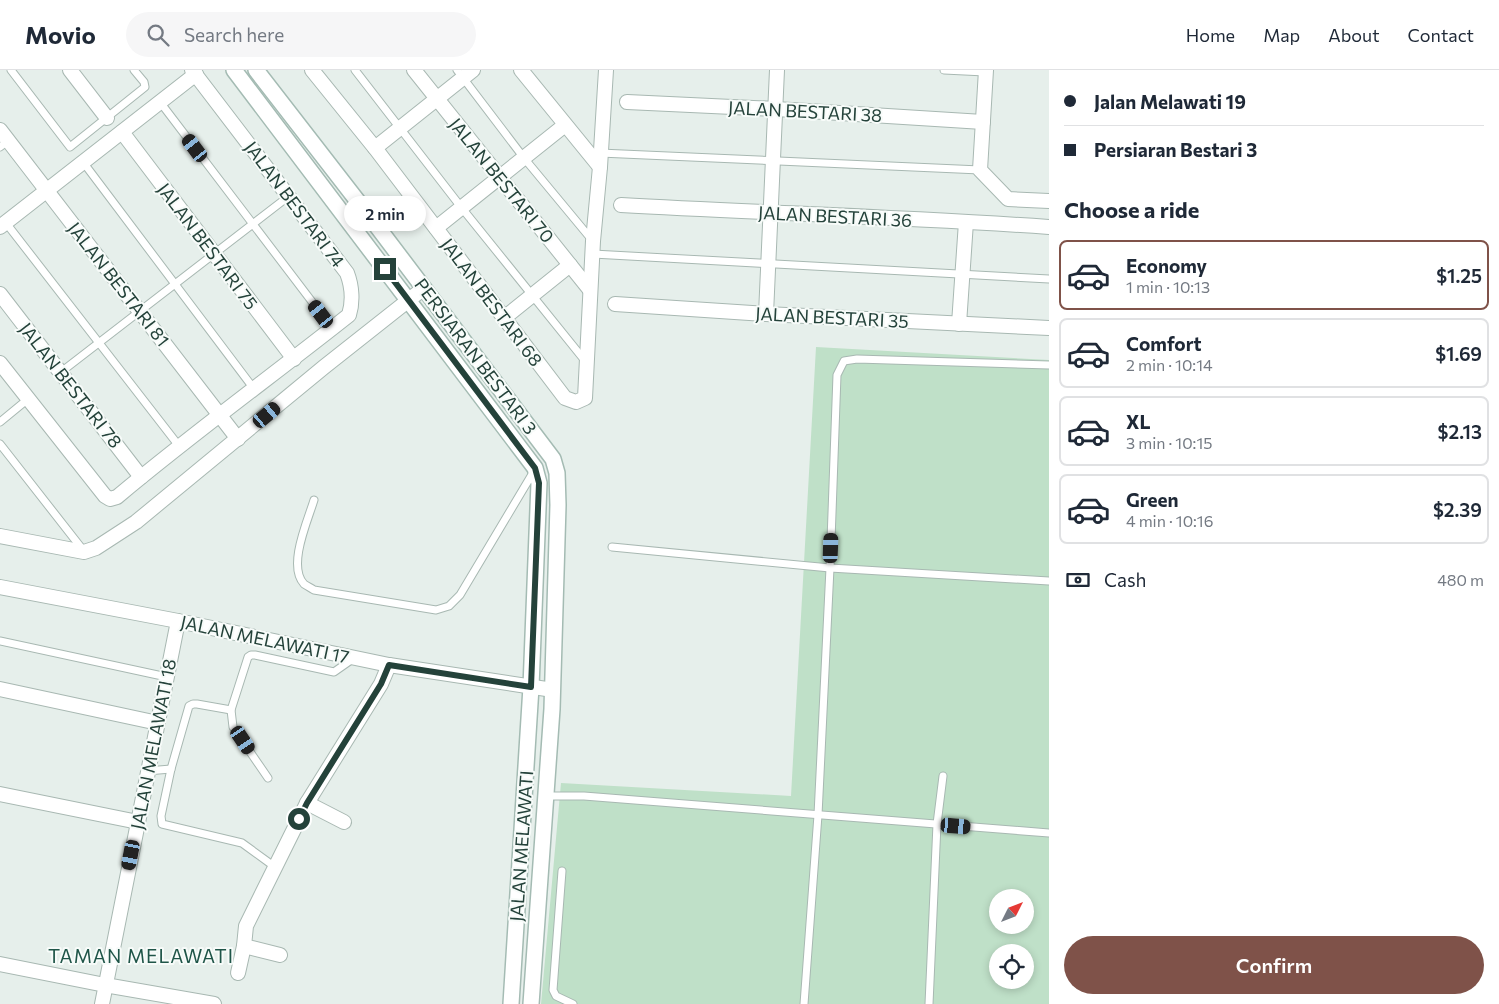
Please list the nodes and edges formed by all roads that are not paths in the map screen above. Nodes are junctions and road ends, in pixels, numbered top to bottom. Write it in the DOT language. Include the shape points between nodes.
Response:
graph roads {
  1 [pos="11,70"];
  2 [pos="70,70"];
  3 [pos="134,70"];
  4 [pos="234,70"];
  5 [pos="256,70"];
  6 [pos="312,70"];
  7 [pos="355,70"];
  8 [pos="414,70"];
  9 [pos="520,70"];
  10 [pos="606,70"];
  11 [pos="778,70"];
  12 [pos="944,70"];
  13 [pos="985,71"];
  14 [pos="194,72"];
  15 [pos="464,73"];
  16 [pos="437,98"];
  17 [pos="160,102"];
  18 [pos="628,102"];
  19 [pos="776,109"];
  20 [pos="107,118"];
  21 [pos="983,122"];
  22 [pos="565,125"];
  23 [pos="400,129"];
  24 [pos="122,132"];
  25 [pos="3,139"];
  26 [pos="375,148"];
  27 [pos="524,158"];
  28 [pos="600,160"];
  29 [pos="773,161"];
  30 [pos="83,162"];
  31 [pos="980,170"];
  32 [pos="500,177"];
  33 [pos="47,191"];
  34 [pos="289,196"];
  35 [pos="1049,201"];
  36 [pos="621,205"];
  37 [pos="461,207"];
  38 [pos="770,213"];
  39 [pos="966,222"];
  40 [pos="252,224"];
  41 [pos="3,225"];
  42 [pos="1049,227"];
  43 [pos="436,228"];
  44 [pos="593,248"];
  45 [pos="214,254"];
  46 [pos="768,264"];
  47 [pos="570,265"];
  48 [pos="962,275"];
  49 [pos="1049,280"];
  50 [pos="175,284"];
  51 [pos="424,288"];
  52 [pos="590,290"];
  53 [pos="0,294"];
  54 [pos="531,296"];
  55 [pos="408,300"];
  56 [pos="616,304"];
  57 [pos="140,311"];
  58 [pos="766,314"];
  59 [pos="504,318"];
  60 [pos="959,324"];
  61 [pos="332,328"];
  62 [pos="1049,328"];
  63 [pos="100,342"];
  64 [pos="294,359"];
  65 [pos="0,362"];
  66 [pos="587,363"];
  67 [pos="1049,365"];
  68 [pos="61,372"];
  69 [pos="254,389"];
  70 [pos="28,399"];
  71 [pos="219,415"];
  72 [pos="0,422"];
  73 [pos="238,439"];
  74 [pos="0,444"];
  75 [pos="179,446"];
  76 [pos="535,468"];
  77 [pos="141,477"];
  78 [pos="314,500"];
  79 [pos="0,536"];
  80 [pos="612,547"];
  81 [pos="84,552"];
  82 [pos="830,568"];
  83 [pos="1049,581"];
  84 [pos="0,587"];
  85 [pos="178,620"];
  86 [pos="0,641"];
  87 [pos="354,658"];
  88 [pos="389,665"];
  89 [pos="167,677"];
  90 [pos="531,687"];
  91 [pos="0,689"];
  92 [pos="553,690"];
  93 [pos="231,710"];
  94 [pos="158,723"];
  95 [pos="171,770"];
  96 [pos="147,771"];
  97 [pos="943,776"];
  98 [pos="268,778"];
  99 [pos="0,794"];
  100 [pos="546,796"];
  101 [pos="307,803"];
  102 [pos="818,815"];
  103 [pos="138,822"];
  104 [pos="344,822"];
  105 [pos="937,824"];
  106 [pos="1049,833"];
  107 [pos="275,867"];
  108 [pos="562,871"];
  109 [pos="244,946"];
  110 [pos="280,955"];
  111 [pos="0,964"];
  112 [pos="238,973"];
  113 [pos="105,985"];
  114 [pos="102,1004"];
  115 [pos="214,1004"];
  116 [pos="512,1004"];
  117 [pos="531,1004"];
  118 [pos="573,1004"];
  119 [pos="804,1004"];
  120 [pos="929,1004"];
  1 -- 20 [label="lane" via="70,147"];
  2 -- 20 [label="street"];
  3 -- 20 [label="lane" via="145,87"];
  4 -- 55 [label="street, PERSIARAN BESTARI 3"];
  5 -- 51 [label="street, PERSIARAN BESTARI 3"];
  6 -- 26 [label="street, JALAN BESTARI 68"];
  7 -- 23 [label="lane"];
  8 -- 16 [label="street, JALAN BESTARI 70"];
  9 -- 22 [label="street"];
  10 -- 28 [label="street"];
  11 -- 19 [label="street"];
  12 -- 13 [label="lane"];
  13 -- 21 [label="street"];
  14 -- 17 [label="street"];
  14 -- 34 [label="street, JALAN BESTARI 74"];
  15 -- 16 [label="street"];
  15 -- 27 [label="lane"];
  16 -- 23 [label="street"];
  16 -- 32 [label="street, JALAN BESTARI 70"];
  17 -- 24 [label="street"];
  17 -- 40 [label="lane"];
  18 -- 19 [label="street, JALAN BESTARI 38"];
  19 -- 21 [label="street, JALAN BESTARI 38"];
  19 -- 29 [label="street"];
  21 -- 31 [label="street"];
  22 -- 27 [label="street"];
  22 -- 28 [label="street"];
  23 -- 26 [label="street"];
  23 -- 37 [label="lane"];
  24 -- 30 [label="street"];
  24 -- 45 [label="street, JALAN BESTARI 75"];
  25 -- 33 [label="street, JALAN BESTARI 81"];
  26 -- 43 [label="street, JALAN BESTARI 68"];
  27 -- 32 [label="street"];
  27 -- 44 [label="lane"];
  28 -- 29 [label="lane"];
  28 -- 44 [label="street"];
  29 -- 31 [label="lane"];
  29 -- 38 [label="street"];
  30 -- 33 [label="street"];
  30 -- 50 [label="lane"];
  31 -- 35 [label="street" via="1008,199"];
  32 -- 37 [label="street"];
  32 -- 47 [label="street, JALAN BESTARI 70"];
  33 -- 41 [label="street"];
  33 -- 57 [label="street, JALAN BESTARI 81"];
  34 -- 40 [label="lane"];
  34 -- 61 [label="street, JALAN BESTARI 74" via="350,280 352,306 349,315"];
  36 -- 38 [label="street, JALAN BESTARI 36"];
  37 -- 43 [label="street"];
  37 -- 54 [label="lane"];
  38 -- 39 [label="street, JALAN BESTARI 36"];
  38 -- 46 [label="street"];
  39 -- 42 [label="street, JALAN BESTARI 36"];
  39 -- 48 [label="street"];
  40 -- 45 [label="lane"];
  40 -- 61 [label="lane"];
  41 -- 63 [label="lane"];
  43 -- 59 [label="street, JALAN BESTARI 68"];
  44 -- 46 [label="lane"];
  44 -- 52 [label="street"];
  45 -- 50 [label="lane"];
  45 -- 64 [label="street, JALAN BESTARI 75"];
  46 -- 48 [label="lane"];
  46 -- 58 [label="street"];
  47 -- 52 [label="street, JALAN BESTARI 70"];
  47 -- 54 [label="street"];
  48 -- 49 [label="lane"];
  48 -- 60 [label="street"];
  50 -- 57 [label="lane"];
  50 -- 69 [label="lane"];
  51 -- 55 [label="street"];
  51 -- 92 [label="street, PERSIARAN BESTARI 3" via="553,459 557,472 558,505"];
  52 -- 66 [label="street"];
  53 -- 68 [label="street, JALAN BESTARI 78"];
  54 -- 59 [label="street"];
  54 -- 66 [label="lane"];
  55 -- 73 [label="street"];
  55 -- 76 [label="street, PERSIARAN BESTARI 3"];
  56 -- 58 [label="street, JALAN BESTARI 35"];
  57 -- 63 [label="lane"];
  57 -- 71 [label="street, JALAN BESTARI 81"];
  58 -- 60 [label="street, JALAN BESTARI 35"];
  59 -- 66 [label="street, JALAN BESTARI 68" via="565,398 576,402 585,398"];
  60 -- 62 [label="street, JALAN BESTARI 35"];
  61 -- 64 [label="street, JALAN BESTARI 74"];
  63 -- 68 [label="lane"];
  63 -- 75 [label="lane"];
  64 -- 69 [label="street, JALAN BESTARI 74"];
  65 -- 70 [label="street, JALAN BESTARI 74"];
  67 -- 82 [label="lane" via="844,361 837,375"];
  68 -- 77 [label="street, JALAN BESTARI 78"];
  69 -- 71 [label="street, JALAN BESTARI 74"];
  70 -- 72 [label="lane"];
  70 -- 77 [label="street, JALAN BESTARI 74" via="105,496 110,499 117,497"];
  71 -- 73 [label="street, JALAN BESTARI 81"];
  71 -- 75 [label="street, JALAN BESTARI 74"];
  73 -- 81 [label="street" via="136,522 96,548"];
  74 -- 81 [label="lane"];
  75 -- 77 [label="street, JALAN BESTARI 74"];
  76 -- 78 [label="lane" via="460,595 449,606 436,610 314,590 303,583 297,556"];
  76 -- 90 [label="street, PERSIARAN BESTARI 3" via="539,483"];
  79 -- 81 [label="street"];
  80 -- 82 [label="lane"];
  82 -- 83 [label="lane"];
  82 -- 102 [label="lane"];
  84 -- 85 [label="street, JALAN MELAWATI 17"];
  85 -- 87 [label="street, JALAN MELAWATI 17"];
  85 -- 89 [label="street, JALAN MELAWATI 18"];
  86 -- 89 [label="lane"];
  87 -- 88 [label="street, JALAN MELAWATI 17"];
  87 -- 93 [label="lane" via="334,672 251,655 246,660"];
  88 -- 90 [label="street, JALAN MELAWATI 17"];
  88 -- 101 [label="street" via="381,684"];
  89 -- 94 [label="street, JALAN MELAWATI 18"];
  90 -- 92 [label="street, JALAN MELAWATI 17"];
  90 -- 116 [label="street, JALAN MELAWATI"];
  91 -- 94 [label="street"];
  92 -- 100 [label="street, JALAN MELAWATI"];
  93 -- 95 [label="lane" via="197,704 189,706"];
  93 -- 98 [label="lane" via="233,727"];
  94 -- 96 [label="street, JALAN MELAWATI 18"];
  95 -- 96 [label="lane"];
  95 -- 107 [label="lane" via="162,824 242,843"];
  96 -- 103 [label="street, JALAN MELAWATI 18"];
  97 -- 105 [label="lane"];
  99 -- 103 [label="street"];
  100 -- 102 [label="lane" via="584,796"];
  100 -- 117 [label="street, JALAN MELAWATI"];
  101 -- 104 [label="street"];
  101 -- 107 [label="street"];
  102 -- 105 [label="lane"];
  102 -- 119 [label="lane"];
  103 -- 113 [label="street, JALAN MELAWATI 18"];
  105 -- 106 [label="lane"];
  105 -- 120 [label="lane"];
  107 -- 109 [label="street" via="246,926"];
  108 -- 118 [label="lane" via="553,990 556,996"];
  109 -- 110 [label="street"];
  109 -- 112 [label="street"];
  111 -- 113 [label="street"];
  113 -- 114 [label="street, JALAN MELAWATI 18"];
  113 -- 115 [label="street"];
}
